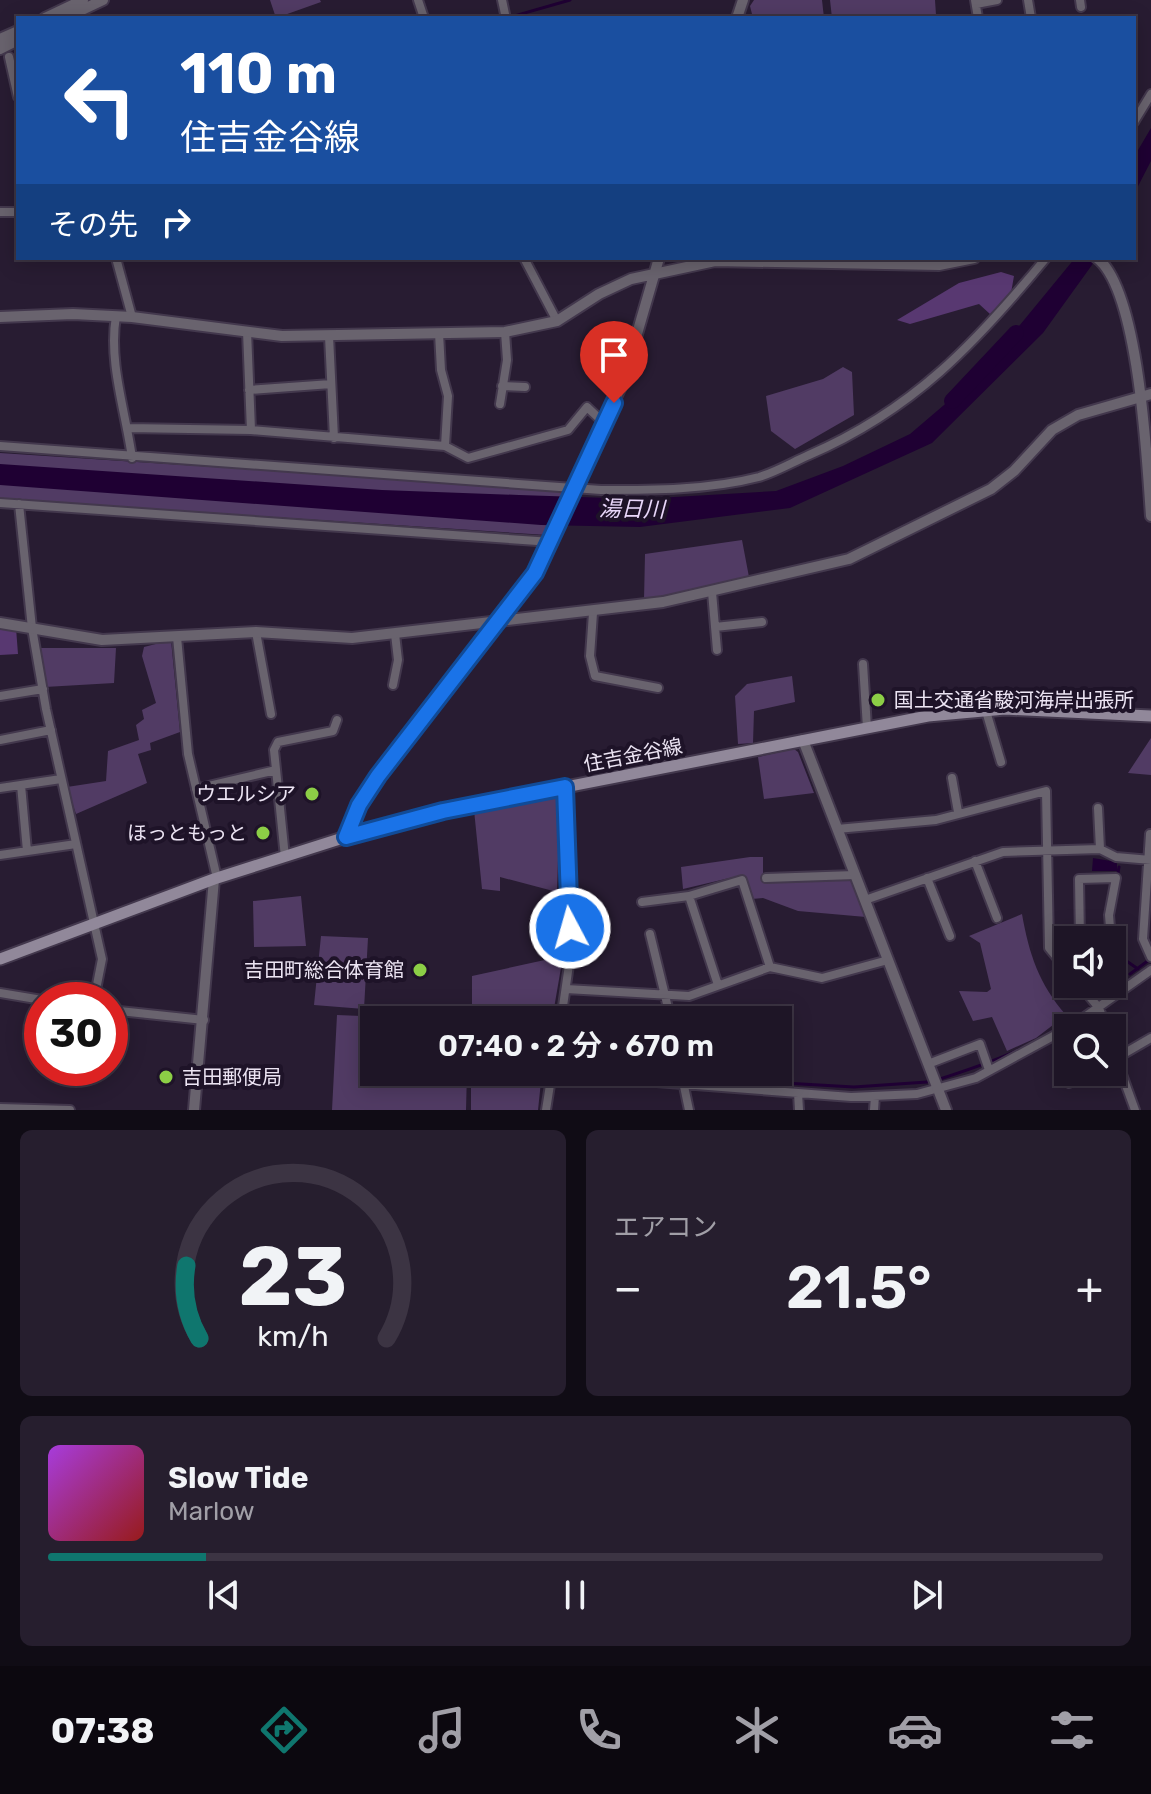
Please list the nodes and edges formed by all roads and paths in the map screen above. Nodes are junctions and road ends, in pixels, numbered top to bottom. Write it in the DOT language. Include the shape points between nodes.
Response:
graph roads {
  1 [pos="83,0"];
  2 [pos="103,0"];
  3 [pos="502,0"];
  4 [pos="997,0"];
  5 [pos="976,2"];
  6 [pos="505,14"];
  7 [pos="49,16"];
  8 [pos="69,16"];
  9 [pos="5,53"];
  10 [pos="16,90"];
  11 [pos="1151,94"];
  12 [pos="1136,119"];
  13 [pos="117,260"];
  14 [pos="525,260"];
  15 [pos="658,260"];
  16 [pos="754,260"];
  17 [pos="862,260"];
  18 [pos="964,260"];
  19 [pos="1044,260"];
  20 [pos="1099,260"];
  21 [pos="655,272"];
  22 [pos="116,316"];
  23 [pos="0,317"];
  24 [pos="132,317"];
  25 [pos="557,321"];
  26 [pos="247,331"];
  27 [pos="505,332"];
  28 [pos="439,333"];
  29 [pos="329,336"];
  30 [pos="331,384"];
  31 [pos="502,386"];
  32 [pos="525,387"];
  33 [pos="249,390"];
  34 [pos="1146,396"];
  35 [pos="500,404"];
  36 [pos="604,423"];
  37 [pos="128,428"];
  38 [pos="251,430"];
  39 [pos="334,438"];
  40 [pos="0,446"];
  41 [pos="445,446"];
  42 [pos="132,458"];
  43 [pos="576,485"];
  44 [pos="0,503"];
  45 [pos="19,504"];
  46 [pos="1151,507"];
  47 [pos="1151,516"];
  48 [pos="554,539"];
  49 [pos="712,592"];
  50 [pos="593,613"];
  51 [pos="762,622"];
  52 [pos="0,623"];
  53 [pos="497,623"];
  54 [pos="715,627"];
  55 [pos="32,628"];
  56 [pos="256,632"];
  57 [pos="395,634"];
  58 [pos="177,637"];
  59 [pos="717,650"];
  60 [pos="863,664"];
  61 [pos="393,685"];
  62 [pos="658,688"];
  63 [pos="43,689"];
  64 [pos="0,696"];
  65 [pos="986,711"];
  66 [pos="271,714"];
  67 [pos="1151,716"];
  68 [pos="337,720"];
  69 [pos="867,728"];
  70 [pos="51,730"];
  71 [pos="0,740"];
  72 [pos="803,740"];
  73 [pos="1001,762"];
  74 [pos="276,770"];
  75 [pos="952,778"];
  76 [pos="61,779"];
  77 [pos="21,785"];
  78 [pos="565,787"];
  79 [pos="0,788"];
  80 [pos="196,789"];
  81 [pos="1098,808"];
  82 [pos="958,812"];
  83 [pos="837,829"];
  84 [pos="1150,834"];
  85 [pos="346,837"];
  86 [pos="76,844"];
  87 [pos="1100,849"];
  88 [pos="27,851"];
  89 [pos="1049,851"];
  90 [pos="0,855"];
  91 [pos="285,857"];
  92 [pos="1150,860"];
  93 [pos="975,861"];
  94 [pos="855,875"];
  95 [pos="766,878"];
  96 [pos="927,878"];
  97 [pos="215,879"];
  98 [pos="689,896"];
  99 [pos="865,900"];
  100 [pos="642,902"];
  101 [pos="997,918"];
  102 [pos="96,923"];
  103 [pos="1080,926"];
  104 [pos="1110,926"];
  105 [pos="650,934"];
  106 [pos="950,936"];
  107 [pos="1054,952"];
  108 [pos="1150,955"];
  109 [pos="0,959"];
  110 [pos="888,960"];
  111 [pos="770,967"];
  112 [pos="1151,970"];
  113 [pos="98,982"];
  114 [pos="718,985"];
  115 [pos="566,989"];
  116 [pos="0,993"];
  117 [pos="24,997"];
  118 [pos="665,997"];
  119 [pos="1091,998"];
  120 [pos="563,1006"];
  121 [pos="667,1006"];
  122 [pos="1099,1008"];
  123 [pos="128,1012"];
  124 [pos="1090,1014"];
  125 [pos="1101,1014"];
  126 [pos="204,1020"];
  127 [pos="1054,1035"];
  128 [pos="1151,1038"];
  129 [pos="1126,1053"];
  130 [pos="928,1064"];
  131 [pos="988,1067"];
  132 [pos="550,1086"];
  133 [pos="682,1086"];
  134 [pos="716,1086"];
  135 [pos="1125,1086"];
  136 [pos="939,1091"];
  137 [pos="798,1093"];
  138 [pos="875,1096"];
  139 [pos="0,1108"];
  140 [pos="70,1110"];
  141 [pos="194,1110"];
  142 [pos="546,1110"];
  143 [pos="689,1110"];
  144 [pos="799,1110"];
  145 [pos="874,1110"];
  146 [pos="946,1110"];
  147 [pos="1135,1110"];
  1 -- 7 [label="street"];
  2 -- 8 [label="street"];
  3 -- 6 [label="street"];
  4 -- 5 [label="street"];
  9 -- 10 [label="street"];
  11 -- 12 [label="street"];
  13 -- 24 [label="street"];
  14 -- 25 [label="street"];
  15 -- 21 [label="street"];
  16 -- 21 [label="street"];
  17 -- 18 [label="street" via="939,265"];
  19 -- 43 [label="street" via="947,366 879,421 847,439 761,476 735,481 644,490"];
  20 -- 34 [label="street" via="1122,296"];
  21 -- 25 [label="street" via="599,294"];
  21 -- 36 [label="street" via="623,382"];
  22 -- 23 [label="street"];
  22 -- 24 [label="street"];
  22 -- 37 [label="street" via="116,365"];
  24 -- 26 [label="street"];
  25 -- 27 [label="street"];
  26 -- 29 [label="street"];
  26 -- 33 [label="street"];
  27 -- 28 [label="street"];
  27 -- 31 [label="street"];
  28 -- 29 [label="street"];
  28 -- 41 [label="street" via="448,396"];
  29 -- 30 [label="street"];
  30 -- 33 [label="street"];
  30 -- 39 [label="street"];
  31 -- 32 [label="street"];
  31 -- 35 [label="street"];
  33 -- 38 [label="street"];
  34 -- 46 [label="street"];
  34 -- 49 [label="street" via="1078,415 1052,430 991,489 849,559"];
  36 -- 41 [label="street" via="587,407 568,430 476,458"];
  36 -- 43 [label="street"];
  37 -- 38 [label="street"];
  37 -- 42 [label="street"];
  38 -- 39 [label="street"];
  39 -- 41 [label="street"];
  40 -- 42 [label="street"];
  42 -- 43 [label="street"];
  43 -- 48 [label="street"];
  44 -- 45 [label="street"];
  45 -- 48 [label="street"];
  45 -- 55 [label="street"];
  46 -- 47 [label="street"];
  48 -- 53 [label="street"];
  49 -- 50 [label="street"];
  49 -- 54 [label="street"];
  50 -- 53 [label="street"];
  50 -- 62 [label="street" via="590,656 595,676"];
  51 -- 54 [label="street"];
  52 -- 55 [label="street"];
  53 -- 57 [label="street"];
  53 -- 85 [label="street" via="378,776"];
  54 -- 59 [label="street"];
  55 -- 58 [label="street" via="102,640"];
  55 -- 63 [label="street"];
  56 -- 57 [label="street" via="352,638"];
  56 -- 58 [label="street"];
  56 -- 66 [label="street"];
  57 -- 61 [label="street" via="398,660"];
  58 -- 80 [label="street"];
  60 -- 69 [label="street"];
  63 -- 64 [label="street"];
  63 -- 70 [label="street"];
  65 -- 67 [label="main road, 住吉金谷線"];
  65 -- 69 [label="main road, 住吉金谷線"];
  65 -- 73 [label="street"];
  68 -- 74 [label="street" via="333,731 278,742"];
  69 -- 72 [label="main road, 住吉金谷線"];
  70 -- 71 [label="street"];
  70 -- 76 [label="street"];
  72 -- 78 [label="main road, 住吉金谷線"];
  72 -- 83 [label="street"];
  74 -- 80 [label="street"];
  74 -- 91 [label="street"];
  75 -- 82 [label="street"];
  76 -- 77 [label="street"];
  76 -- 86 [label="street"];
  77 -- 79 [label="street"];
  77 -- 88 [label="street"];
  78 -- 85 [label="main road, 住吉金谷線"];
  78 -- 115 [label="street" via="571,951"];
  80 -- 97 [label="street"];
  81 -- 87 [label="street"];
  82 -- 83 [label="street" via="907,825"];
  82 -- 89 [label="street" via="1046,791"];
  83 -- 94 [label="street"];
  84 -- 92 [label="street"];
  85 -- 91 [label="main road, 住吉金谷線"];
  86 -- 88 [label="street"];
  86 -- 102 [label="street"];
  87 -- 89 [label="street"];
  87 -- 92 [label="street" via="1116,857"];
  88 -- 90 [label="street"];
  89 -- 93 [label="street" via="1003,852"];
  89 -- 107 [label="street" via="1049,948"];
  91 -- 97 [label="main road, 住吉金谷線"];
  92 -- 108 [label="street" via="1143,939"];
  93 -- 96 [label="street"];
  93 -- 101 [label="street"];
  94 -- 95 [label="street"];
  94 -- 99 [label="street"];
  96 -- 99 [label="street"];
  96 -- 106 [label="street"];
  97 -- 102 [label="main road, 住吉金谷線"];
  97 -- 126 [label="street"];
  98 -- 100 [label="street"];
  98 -- 111 [label="street" via="742,880"];
  98 -- 114 [label="street"];
  99 -- 110 [label="street"];
  102 -- 109 [label="main road, 住吉金谷線"];
  102 -- 113 [label="street" via="102,959"];
  103 -- 104 [label="street" via="1079,879 1116,878"];
  105 -- 118 [label="street"];
  110 -- 111 [label="street" via="822,978"];
  110 -- 130 [label="street"];
  111 -- 114 [label="street"];
  112 -- 122 [label="street"];
  114 -- 118 [label="street" via="689,996"];
  115 -- 118 [label="street"];
  115 -- 120 [label="street"];
  116 -- 117 [label="street"];
  118 -- 121 [label="street"];
  119 -- 122 [label="street"];
  122 -- 124 [label="street"];
  122 -- 125 [label="street"];
  123 -- 126 [label="street"];
  126 -- 141 [label="street"];
  127 -- 131 [label="street"];
  128 -- 129 [label="street"];
  130 -- 131 [label="street" via="980,1044"];
  130 -- 136 [label="street"];
  131 -- 136 [label="street"];
  132 -- 142 [label="street"];
  133 -- 143 [label="street"];
  134 -- 137 [label="street"];
  135 -- 147 [label="street"];
  136 -- 138 [label="street"];
  136 -- 146 [label="street"];
  137 -- 138 [label="street"];
  137 -- 144 [label="street"];
  138 -- 145 [label="street"];
  139 -- 140 [label="street"];
}
